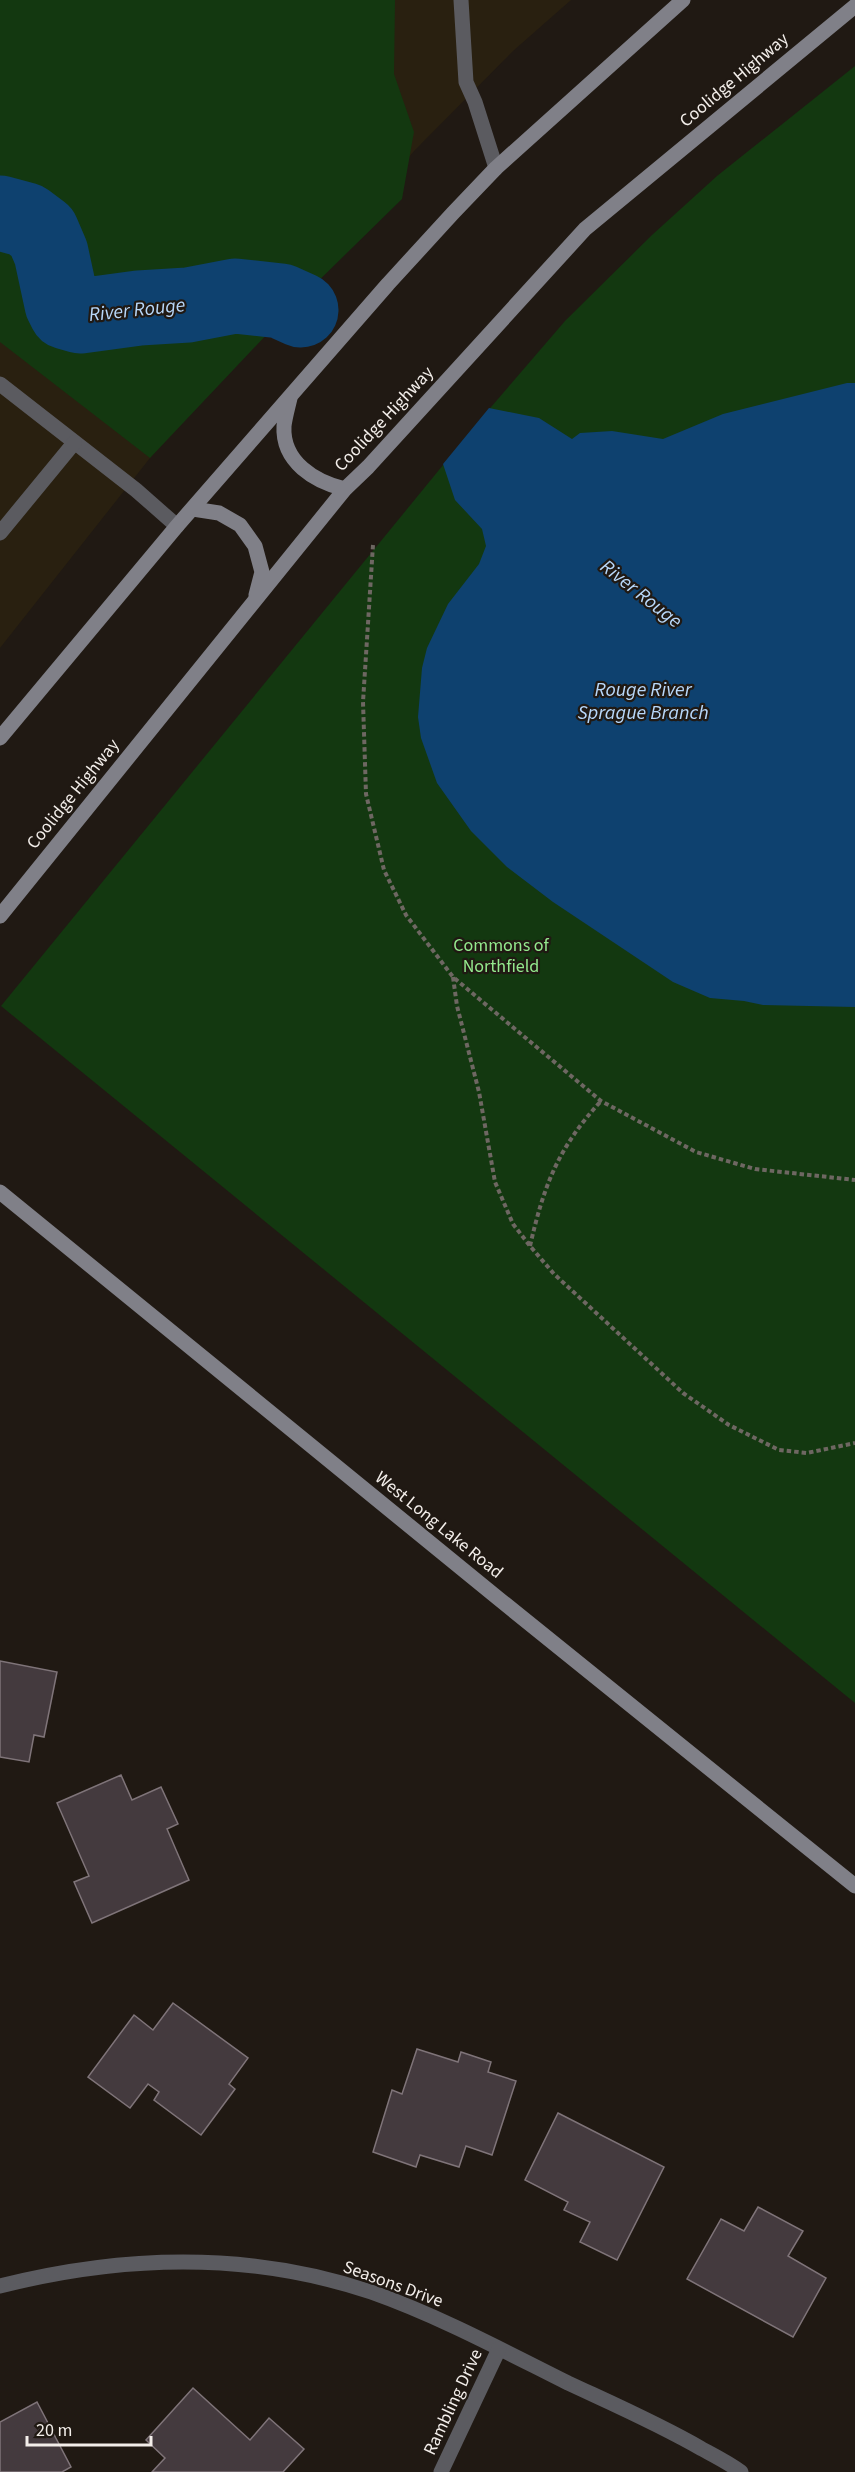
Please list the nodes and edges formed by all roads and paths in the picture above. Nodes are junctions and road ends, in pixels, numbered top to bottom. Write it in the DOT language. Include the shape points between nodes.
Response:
graph roads {
  1 [pos="461,0"];
  2 [pos="683,0"];
  3 [pos="855,6"];
  4 [pos="496,168"];
  5 [pos="0,384"];
  6 [pos="291,395"];
  7 [pos="74,443"];
  8 [pos="345,489"];
  9 [pos="193,509"];
  10 [pos="177,526"];
  11 [pos="0,532"];
  12 [pos="374,545"];
  13 [pos="254,600"];
  14 [pos="0,738"];
  15 [pos="0,916"];
  16 [pos="453,976"];
  17 [pos="601,1101"];
  18 [pos="855,1180"];
  19 [pos="0,1192"];
  20 [pos="530,1246"];
  21 [pos="855,1443"];
  22 [pos="855,1887"];
  23 [pos="0,2286"];
  24 [pos="499,2349"];
  25 [pos="441,2472"];
  26 [pos="741,2472"];
  1 -- 4 [label="street" via="466,82"];
  2 -- 4 [label="main road"];
  3 -- 8 [label="main road, Coolidge Highway" via="585,229"];
  4 -- 6 [label="main road"];
  5 -- 7 [label="street"];
  6 -- 8 [label="main road" via="284,428 289,452 305,473"];
  6 -- 9 [label="main road"];
  7 -- 10 [label="street"];
  7 -- 11 [label="street"];
  8 -- 13 [label="main road, Coolidge Highway"];
  9 -- 10 [label="main road"];
  9 -- 13 [label="main road" via="219,513 240,525 255,546 262,572"];
  10 -- 14 [label="main road"];
  12 -- 16 [label="path" via="363,702 366,794 384,870 406,915"];
  13 -- 15 [label="main road, Coolidge Highway"];
  16 -- 17 [label="path"];
  16 -- 20 [label="path" via="495,1182 513,1224"];
  17 -- 18 [label="path" via="696,1152 755,1169"];
  17 -- 20 [label="path" via="560,1155 541,1199"];
  19 -- 22 [label="main road, West Long Lake Road"];
  20 -- 21 [label="path" via="554,1274 683,1393 729,1425 779,1450 807,1452"];
  23 -- 24 [label="street, Seasons Drive" via="93,2266 159,2261 258,2266 370,2292"];
  24 -- 25 [label="street, Rambling Drive"];
  24 -- 26 [label="street, Seasons Drive" via="683,2438"];
}
